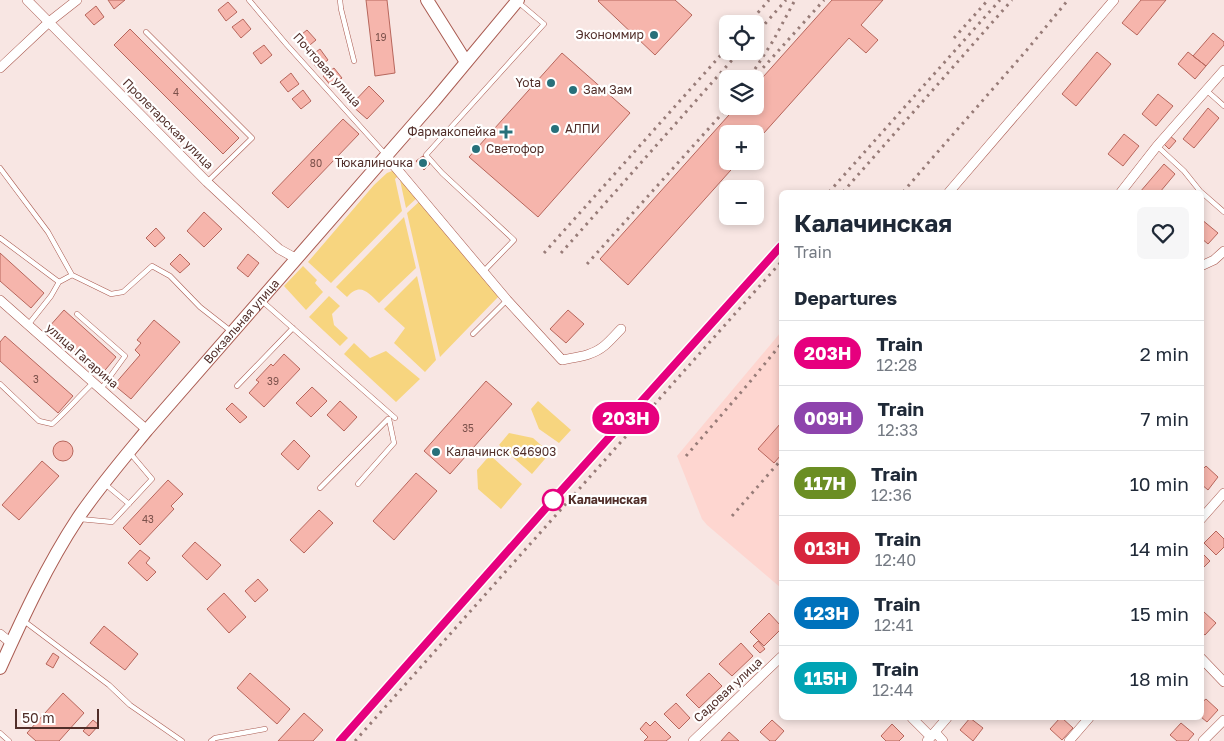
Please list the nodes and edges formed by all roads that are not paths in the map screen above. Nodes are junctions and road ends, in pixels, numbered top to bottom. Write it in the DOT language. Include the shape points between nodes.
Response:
graph roads {
  1 [pos="27,0"];
  2 [pos="77,0"];
  3 [pos="249,0"];
  4 [pos="340,0"];
  5 [pos="427,0"];
  6 [pos="517,0"];
  7 [pos="1114,0"];
  8 [pos="50,22"];
  9 [pos="146,32"];
  10 [pos="354,61"];
  11 [pos="466,62"];
  12 [pos="0,68"];
  13 [pos="1224,70"];
  14 [pos="1206,90"];
  15 [pos="1224,106"];
  16 [pos="1157,146"];
  17 [pos="386,156"];
  18 [pos="0,168"];
  19 [pos="207,182"];
  20 [pos="951,190"];
  21 [pos="1123,190"];
  22 [pos="1199,190"];
  23 [pos="1204,194"];
  24 [pos="1224,212"];
  25 [pos="0,238"];
  26 [pos="1224,251"];
  27 [pos="297,259"];
  28 [pos="1204,265"];
  29 [pos="483,272"];
  30 [pos="72,275"];
  31 [pos="60,282"];
  32 [pos="0,300"];
  33 [pos="261,300"];
  34 [pos="506,300"];
  35 [pos="77,314"];
  36 [pos="28,325"];
  37 [pos="293,328"];
  38 [pos="621,329"];
  39 [pos="233,332"];
  40 [pos="474,334"];
  41 [pos="93,383"];
  42 [pos="0,384"];
  43 [pos="236,386"];
  44 [pos="101,390"];
  45 [pos="388,419"];
  46 [pos="147,430"];
  47 [pos="129,452"];
  48 [pos="104,483"];
  49 [pos="358,484"];
  50 [pos="320,488"];
  51 [pos="1224,492"];
  52 [pos="129,504"];
  53 [pos="1204,515"];
  54 [pos="78,519"];
  55 [pos="23,620"];
  56 [pos="0,634"];
  57 [pos="11,643"];
  58 [pos="779,659"];
  59 [pos="1204,661"];
  60 [pos="0,668"];
  61 [pos="1224,682"];
  62 [pos="914,720"];
  63 [pos="945,720"];
  64 [pos="1087,720"];
  65 [pos="1224,720"];
  66 [pos="265,729"];
  67 [pos="0,733"];
  68 [pos="931,737"];
  69 [pos="9,741"];
  70 [pos="182,741"];
  71 [pos="211,741"];
  72 [pos="693,741"];
  73 [pos="943,741"];
  74 [pos="1069,741"];
  75 [pos="1204,741"];
  1 -- 8 [label="street, Пролетарская улица"];
  2 -- 8 [label="street"];
  3 -- 17 [label="lane, Почтовая улица"];
  4 -- 10 [label="lane"];
  5 -- 11 [label="main road"];
  6 -- 11 [label="main road, Вокзальная улица"];
  6 -- 29 [label="lane" via="544,24 426,155 514,240"];
  7 -- 20 [label="street"];
  8 -- 12 [label="street"];
  8 -- 19 [label="street, Пролетарская улица"];
  9 -- 19 [label="lane" via="252,138"];
  11 -- 17 [label="main road, Вокзальная улица"];
  13 -- 14 [label="street"];
  14 -- 15 [label="lane"];
  14 -- 16 [label="street"];
  16 -- 21 [label="street"];
  16 -- 22 [label="lane"];
  17 -- 27 [label="main road, Вокзальная улица"];
  17 -- 29 [label="street"];
  18 -- 30 [label="lane" via="48,232"];
  19 -- 27 [label="street, Пролетарская улица" via="279,249"];
  23 -- 24 [label="lane"];
  25 -- 31 [label="lane"];
  26 -- 28 [label="street"];
  27 -- 33 [label="main road, Вокзальная улица"];
  29 -- 34 [label="street"];
  30 -- 31 [label="lane"];
  30 -- 39 [label="lane" via="111,294 123,292 152,266 170,276 200,307"];
  31 -- 36 [label="lane"];
  32 -- 36 [label="street, улица Гагарина"];
  33 -- 37 [label="lane"];
  33 -- 39 [label="main road, Вокзальная улица"];
  34 -- 38 [label="street" via="562,360 592,354"];
  34 -- 40 [label="lane"];
  35 -- 44 [label="lane" via="125,356"];
  36 -- 41 [label="street, улица Гагарина"];
  37 -- 43 [label="lane"];
  37 -- 45 [label="lane" via="395,418"];
  39 -- 46 [label="main road, Вокзальная улица"];
  41 -- 42 [label="lane" via="52,424 39,421"];
  41 -- 44 [label="street, улица Гагарина"];
  44 -- 46 [label="street, улица Гагарина"];
  45 -- 49 [label="lane" via="394,444"];
  45 -- 50 [label="lane"];
  46 -- 47 [label="main road, Вокзальная улица"];
  47 -- 48 [label="main road, Вокзальная улица"];
  47 -- 52 [label="lane" via="152,479"];
  48 -- 52 [label="lane"];
  48 -- 54 [label="main road, Вокзальная улица"];
  51 -- 53 [label="street"];
  52 -- 54 [label="lane" via="112,522"];
  54 -- 55 [label="main road, Вокзальная улица"];
  55 -- 57 [label="main road, Вокзальная улица"];
  55 -- 70 [label="lane" via="109,685 130,705"];
  56 -- 57 [label="street"];
  57 -- 60 [label="main road, Вокзальная улица"];
  58 -- 72 [label="street, Садовая улица"];
  59 -- 61 [label="street"];
  62 -- 68 [label="street"];
  63 -- 68 [label="street"];
  64 -- 74 [label="street"];
  65 -- 75 [label="street"];
  66 -- 71 [label="lane"];
  67 -- 69 [label="lane"];
  68 -- 73 [label="street"];
}
